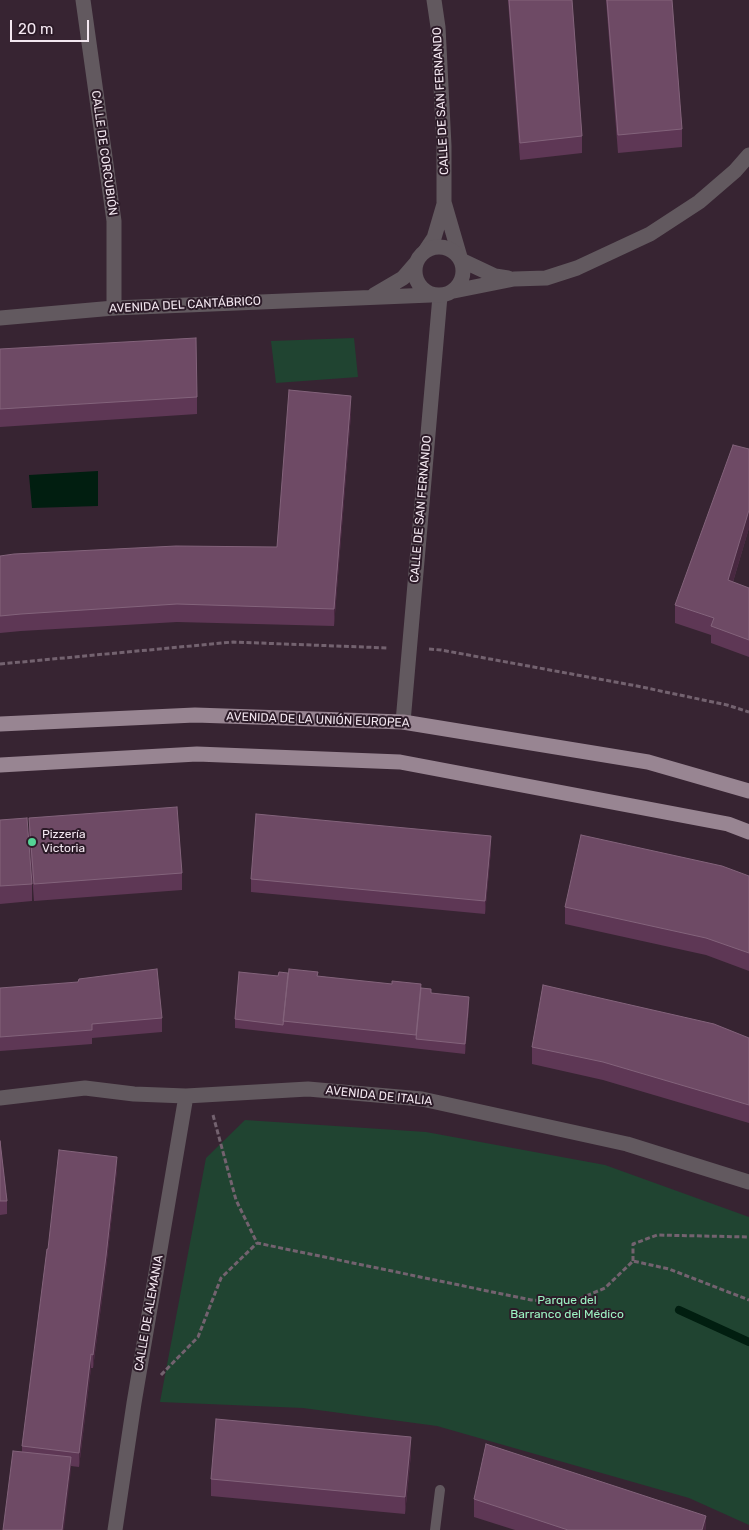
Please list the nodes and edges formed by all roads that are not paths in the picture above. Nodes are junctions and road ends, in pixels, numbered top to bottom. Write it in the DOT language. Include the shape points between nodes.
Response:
graph roads {
  1 [pos="83,0"];
  2 [pos="434,0"];
  3 [pos="749,155"];
  4 [pos="444,202"];
  5 [pos="426,250"];
  6 [pos="460,259"];
  7 [pos="416,263"];
  8 [pos="514,280"];
  9 [pos="454,291"];
  10 [pos="435,295"];
  11 [pos="370,297"];
  12 [pos="114,308"];
  13 [pos="0,318"];
  14 [pos="403,722"];
  15 [pos="0,724"];
  16 [pos="0,765"];
  17 [pos="749,791"];
  18 [pos="749,832"];
  19 [pos="186,1096"];
  20 [pos="0,1098"];
  21 [pos="749,1182"];
  22 [pos="440,1490"];
  23 [pos="115,1530"];
  24 [pos="435,1530"];
  1 -- 12 [label="street, CALLE DE CORCUBIÓN" via="114,221"];
  2 -- 4 [label="street, CALLE DE SAN FERNANDO" via="444,146"];
  3 -- 8 [label="street" via="699,202 650,234 577,268 546,278"];
  4 -- 5 [label="street, CALLE DE SAN FERNANDO" via="434,238"];
  4 -- 6 [label="street, CALLE DE SAN FERNANDO"];
  5 -- 6 [label="street" via="446,247"];
  5 -- 7 [label="street"];
  6 -- 8 [label="street" via="494,276"];
  6 -- 9 [label="street" via="464,267 463,276"];
  7 -- 10 [label="street" via="419,286"];
  7 -- 11 [label="street, AVENIDA DEL CANTÁBRICO" via="403,278"];
  8 -- 9 [label="street"];
  9 -- 10 [label="street"];
  10 -- 11 [label="street, AVENIDA DEL CANTÁBRICO"];
  10 -- 14 [label="street, CALLE DE SAN FERNANDO"];
  11 -- 12 [label="street, AVENIDA DEL CANTÁBRICO"];
  12 -- 13 [label="street, AVENIDA DEL CANTÁBRICO"];
  14 -- 15 [label="main road, AVENIDA DE LA UNIÓN EUROPEA" via="195,715"];
  14 -- 17 [label="main road, AVENIDA DE LA UNIÓN EUROPEA" via="648,762"];
  16 -- 18 [label="main road" via="197,754 400,762 728,824"];
  19 -- 20 [label="street, AVENIDA DE ITALIA" via="85,1088"];
  19 -- 21 [label="street, AVENIDA DE ITALIA" via="308,1089 422,1099 627,1144"];
  19 -- 23 [label="street, CALLE DE ALEMANIA"];
  22 -- 24 [label="lane"];
}
